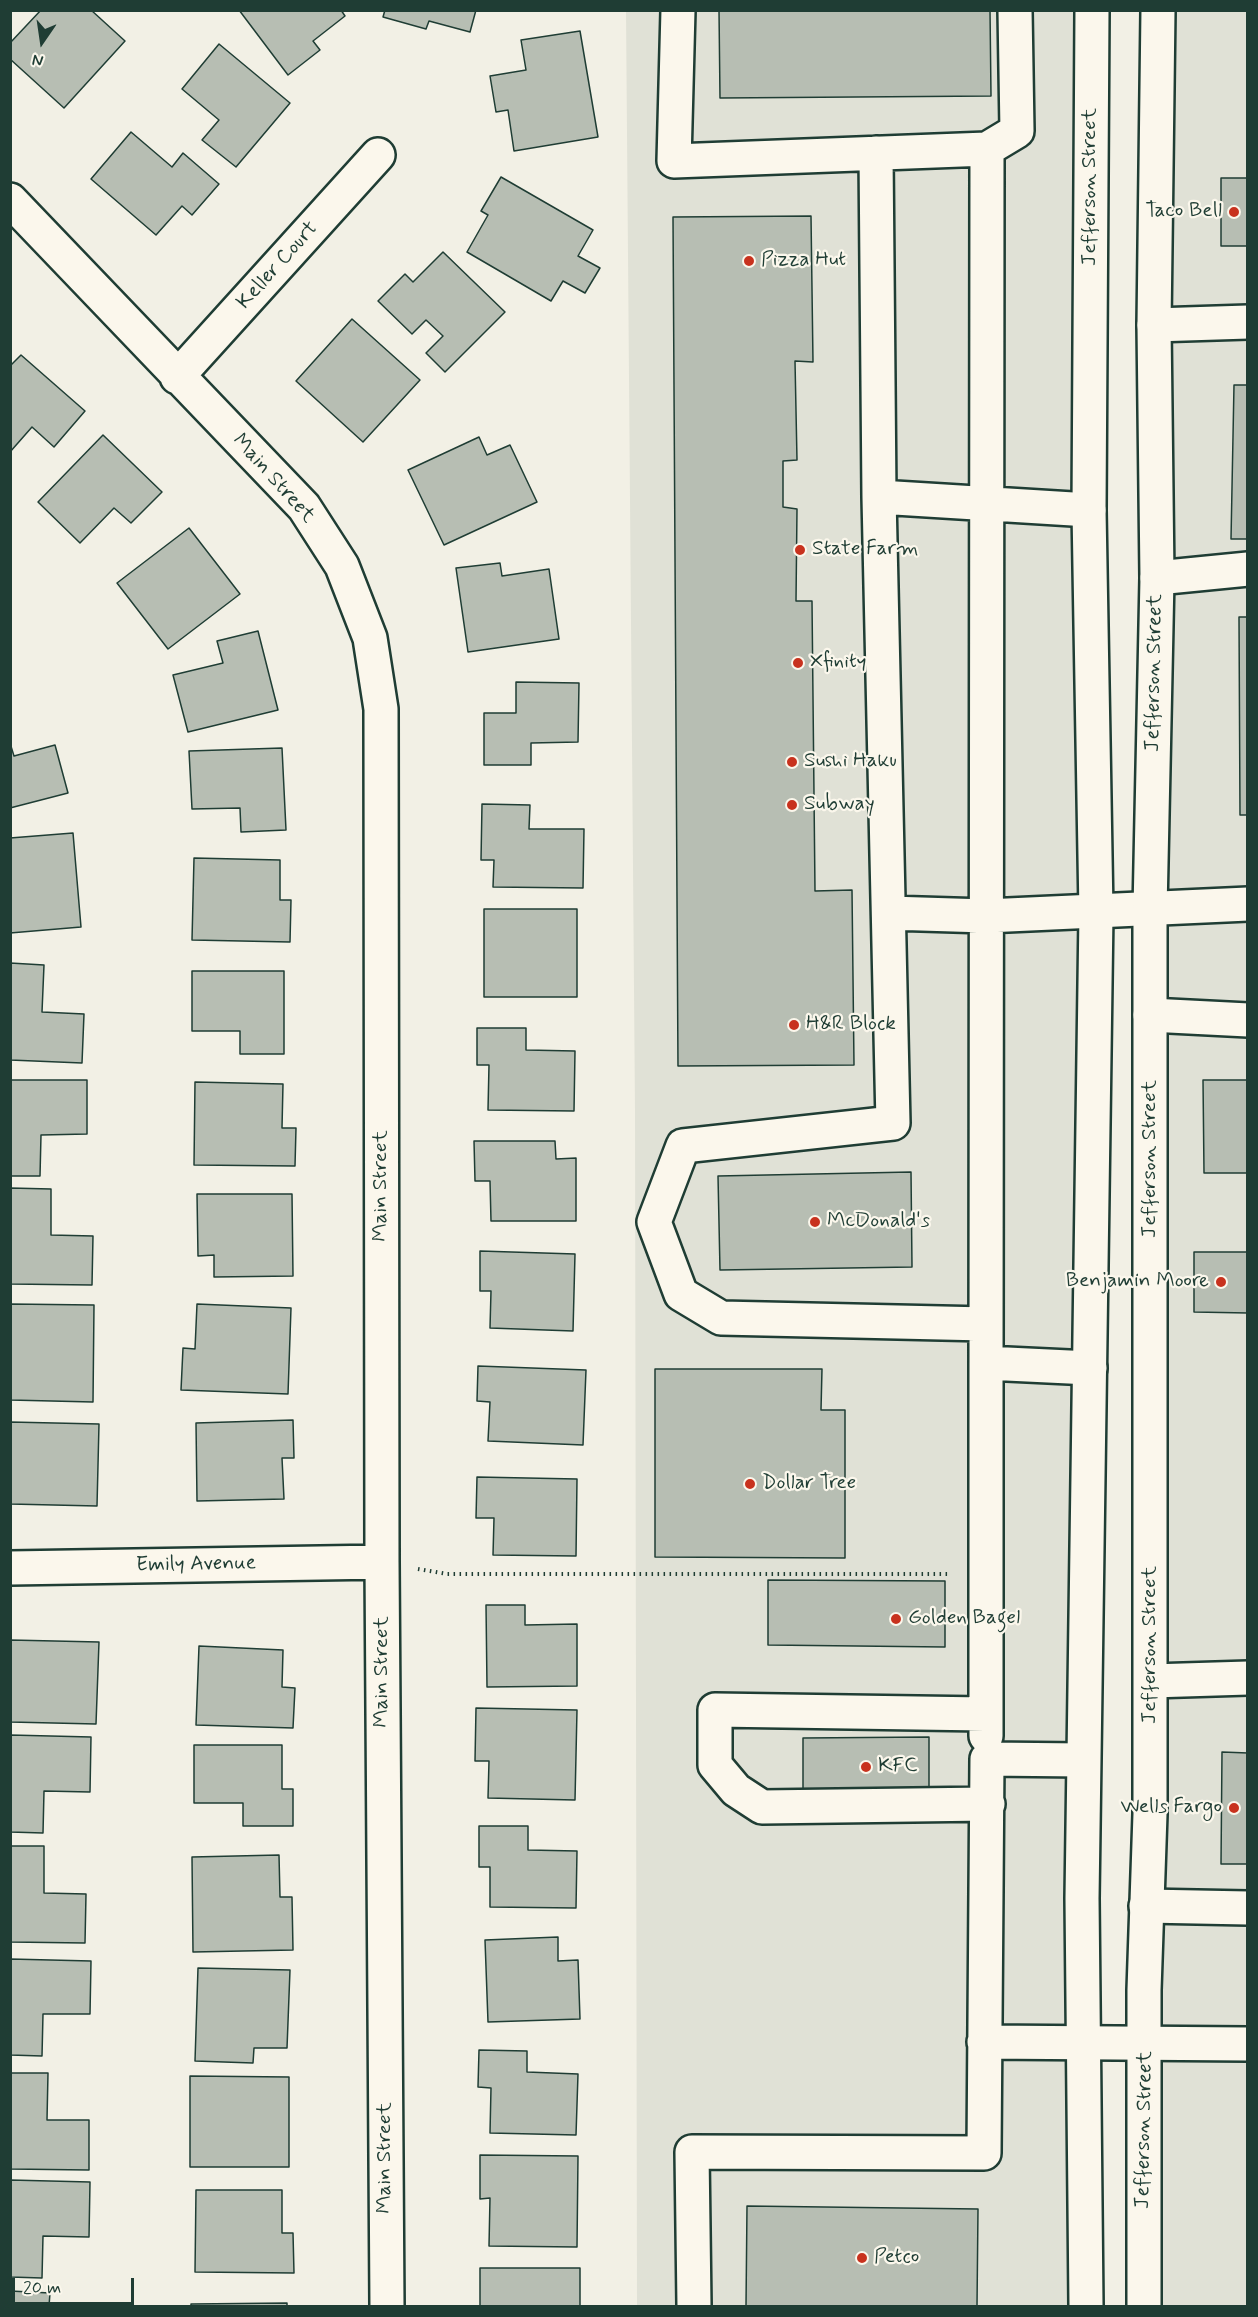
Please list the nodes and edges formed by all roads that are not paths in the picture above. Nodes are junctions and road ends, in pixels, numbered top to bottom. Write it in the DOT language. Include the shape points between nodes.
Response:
graph roads {
  1 [pos="678,10"];
  2 [pos="1015,10"];
  3 [pos="1092,10"];
  4 [pos="1158,10"];
  5 [pos="987,149"];
  6 [pos="876,153"];
  7 [pos="378,155"];
  8 [pos="10,200"];
  9 [pos="1248,322"];
  10 [pos="1154,325"];
  11 [pos="177,377"];
  12 [pos="879,497"];
  13 [pos="987,503"];
  14 [pos="1089,510"];
  15 [pos="1248,569"];
  16 [pos="1157,578"];
  17 [pos="1248,904"];
  18 [pos="1150,910"];
  19 [pos="889,913"];
  20 [pos="1096,913"];
  21 [pos="986,916"];
  22 [pos="1150,1015"];
  23 [pos="1248,1020"];
  24 [pos="986,1324"];
  25 [pos="986,1363"];
  26 [pos="1090,1368"];
  27 [pos="382,1562"];
  28 [pos="10,1568"];
  29 [pos="1248,1678"];
  30 [pos="1151,1681"];
  31 [pos="985,1714"];
  32 [pos="987,1759"];
  33 [pos="1083,1760"];
  34 [pos="988,1804"];
  35 [pos="1146,1906"];
  36 [pos="1248,1908"];
  37 [pos="1082,2041"];
  38 [pos="984,2042"];
  39 [pos="1146,2042"];
  40 [pos="1248,2044"];
  41 [pos="387,2307"];
  42 [pos="694,2307"];
  43 [pos="1086,2307"];
  44 [pos="1144,2307"];
  1 -- 6 [label="main road" via="674,161"];
  2 -- 5 [label="main road" via="1017,131"];
  3 -- 14 [label="main road, Jefferson Street"];
  4 -- 10 [label="main road, Jefferson Street"];
  5 -- 6 [label="main road"];
  5 -- 13 [label="main road"];
  6 -- 12 [label="main road"];
  7 -- 11 [label="main road, Keller Court"];
  8 -- 11 [label="main road, Main Street"];
  9 -- 10 [label="main road"];
  10 -- 16 [label="main road, Jefferson Street"];
  11 -- 27 [label="main road, Main Street" via="304,507 342,566 370,638 381,709"];
  12 -- 13 [label="main road"];
  12 -- 19 [label="main road"];
  13 -- 14 [label="main road"];
  13 -- 21 [label="main road"];
  14 -- 20 [label="main road, Jefferson Street"];
  15 -- 16 [label="main road"];
  16 -- 18 [label="main road, Jefferson Street"];
  17 -- 18 [label="main road"];
  18 -- 20 [label="main road"];
  18 -- 22 [label="main road, Jefferson Street"];
  19 -- 21 [label="main road"];
  19 -- 24 [label="main road" via="893,1123 683,1146 654,1222 681,1294 721,1318"];
  20 -- 21 [label="main road"];
  20 -- 26 [label="main road, Jefferson Street"];
  21 -- 24 [label="main road"];
  22 -- 23 [label="main road"];
  22 -- 30 [label="main road, Jefferson Street"];
  24 -- 25 [label="main road"];
  25 -- 26 [label="main road"];
  25 -- 31 [label="main road"];
  26 -- 33 [label="main road, Jefferson Street"];
  27 -- 28 [label="main road, Emily Avenue"];
  27 -- 41 [label="main road, Main Street"];
  29 -- 30 [label="main road"];
  30 -- 35 [label="main road, Jefferson Street"];
  31 -- 32 [label="main road"];
  31 -- 34 [label="main road" via="715,1710 715,1765 736,1790 762,1807"];
  32 -- 33 [label="main road"];
  32 -- 34 [label="main road"];
  33 -- 37 [label="main road, Jefferson Street"];
  34 -- 38 [label="main road"];
  35 -- 36 [label="main road"];
  35 -- 39 [label="main road, Jefferson Street"];
  37 -- 38 [label="main road"];
  37 -- 39 [label="main road"];
  37 -- 43 [label="main road, Jefferson Street"];
  38 -- 42 [label="main road" via="984,2153 692,2152"];
  39 -- 40 [label="main road"];
  39 -- 44 [label="main road, Jefferson Street"];
}
